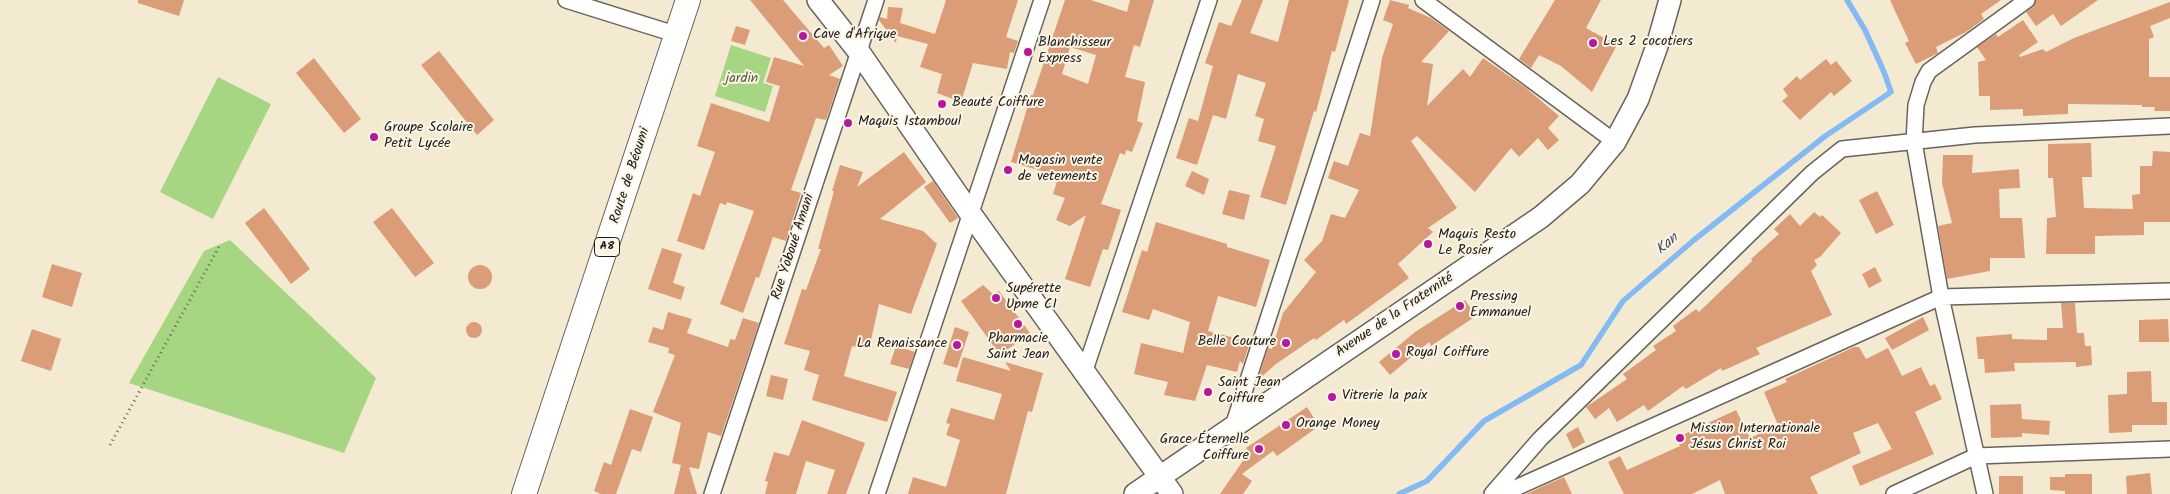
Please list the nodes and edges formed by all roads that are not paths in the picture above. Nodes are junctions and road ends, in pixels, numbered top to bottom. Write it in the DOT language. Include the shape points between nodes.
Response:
graph roads {
  1 [pos="566,0"];
  2 [pos="688,0"];
  3 [pos="818,0"];
  4 [pos="876,0"];
  5 [pos="1042,0"];
  6 [pos="1209,0"];
  7 [pos="1372,0"];
  8 [pos="1423,0"];
  9 [pos="1670,0"];
  10 [pos="2027,0"];
  11 [pos="678,35"];
  12 [pos="859,52"];
  13 [pos="2170,126"];
  14 [pos="1615,142"];
  15 [pos="1914,142"];
  16 [pos="970,213"];
  17 [pos="2170,291"];
  18 [pos="1941,297"];
  19 [pos="1084,373"];
  20 [pos="1233,426"];
  21 [pos="2170,449"];
  22 [pos="1976,456"];
  23 [pos="1159,476"];
  24 [pos="524,494"];
  25 [pos="712,494"];
  26 [pos="877,494"];
  27 [pos="1135,494"];
  28 [pos="1172,494"];
  29 [pos="1492,494"];
  30 [pos="1502,494"];
  31 [pos="1894,494"];
  32 [pos="1985,494"];
  1 -- 11 [label="street"];
  2 -- 11 [label="main road, Route de Béoumi / A8"];
  3 -- 12 [label="street"];
  4 -- 12 [label="street, Rue Yoboué Amani"];
  5 -- 16 [label="street"];
  6 -- 19 [label="street"];
  7 -- 20 [label="street"];
  8 -- 14 [label="street"];
  9 -- 14 [label="street, Avenue de la Fraternité" via="1638,99"];
  10 -- 15 [label="street" via="1929,71 1916,105"];
  11 -- 24 [label="main road, Route de Béoumi / A8"];
  12 -- 16 [label="street"];
  12 -- 25 [label="street, Rue Yoboué Amani"];
  13 -- 15 [label="street" via="1975,135"];
  14 -- 20 [label="street, Avenue de la Fraternité" via="1580,184 1541,217"];
  15 -- 18 [label="street"];
  15 -- 29 [label="street" via="1842,149 1829,158 1540,439"];
  16 -- 19 [label="street"];
  16 -- 26 [label="street"];
  17 -- 18 [label="street"];
  18 -- 22 [label="street"];
  18 -- 30 [label="street"];
  19 -- 23 [label="street"];
  20 -- 23 [label="street, Avenue de la Fraternité"];
  21 -- 22 [label="street"];
  22 -- 31 [label="street"];
  22 -- 32 [label="street"];
  23 -- 27 [label="street, Avenue de la Fraternité"];
  23 -- 28 [label="street"];
}
